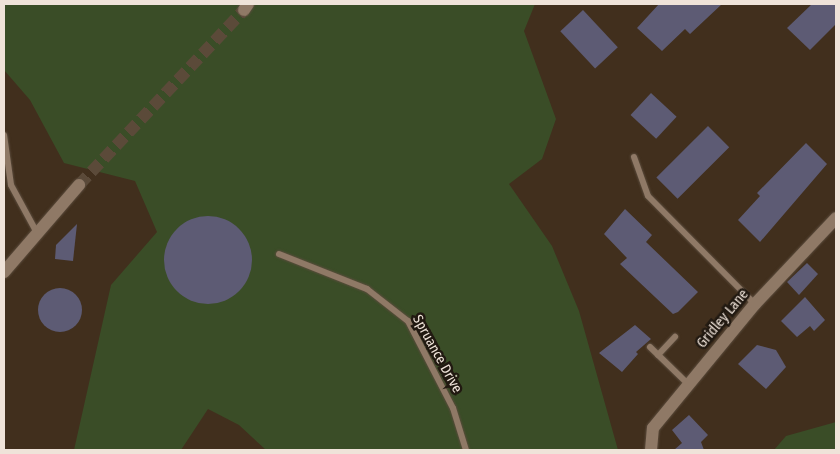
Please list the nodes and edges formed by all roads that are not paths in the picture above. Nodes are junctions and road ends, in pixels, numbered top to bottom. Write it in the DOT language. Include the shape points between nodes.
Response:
graph roads {
  1 [pos="4,135"];
  2 [pos="634,157"];
  3 [pos="79,185"];
  4 [pos="836,218"];
  5 [pos="36,232"];
  6 [pos="279,254"];
  7 [pos="4,272"];
  8 [pos="755,304"];
  9 [pos="675,336"];
  10 [pos="650,347"];
  11 [pos="658,355"];
  12 [pos="689,385"];
  13 [pos="466,450"];
  14 [pos="651,450"];
  1 -- 5 [label="lane" via="11,185"];
  2 -- 8 [label="lane" via="648,196"];
  3 -- 5 [label="street"];
  4 -- 8 [label="street, Gridley Lane"];
  5 -- 7 [label="street"];
  6 -- 13 [label="lane, Spruance Drive" via="367,289 408,321 453,408"];
  8 -- 12 [label="street, Gridley Lane"];
  9 -- 11 [label="lane"];
  10 -- 11 [label="lane"];
  11 -- 12 [label="lane"];
  12 -- 14 [label="street, Gridley Lane" via="653,428"];
}
